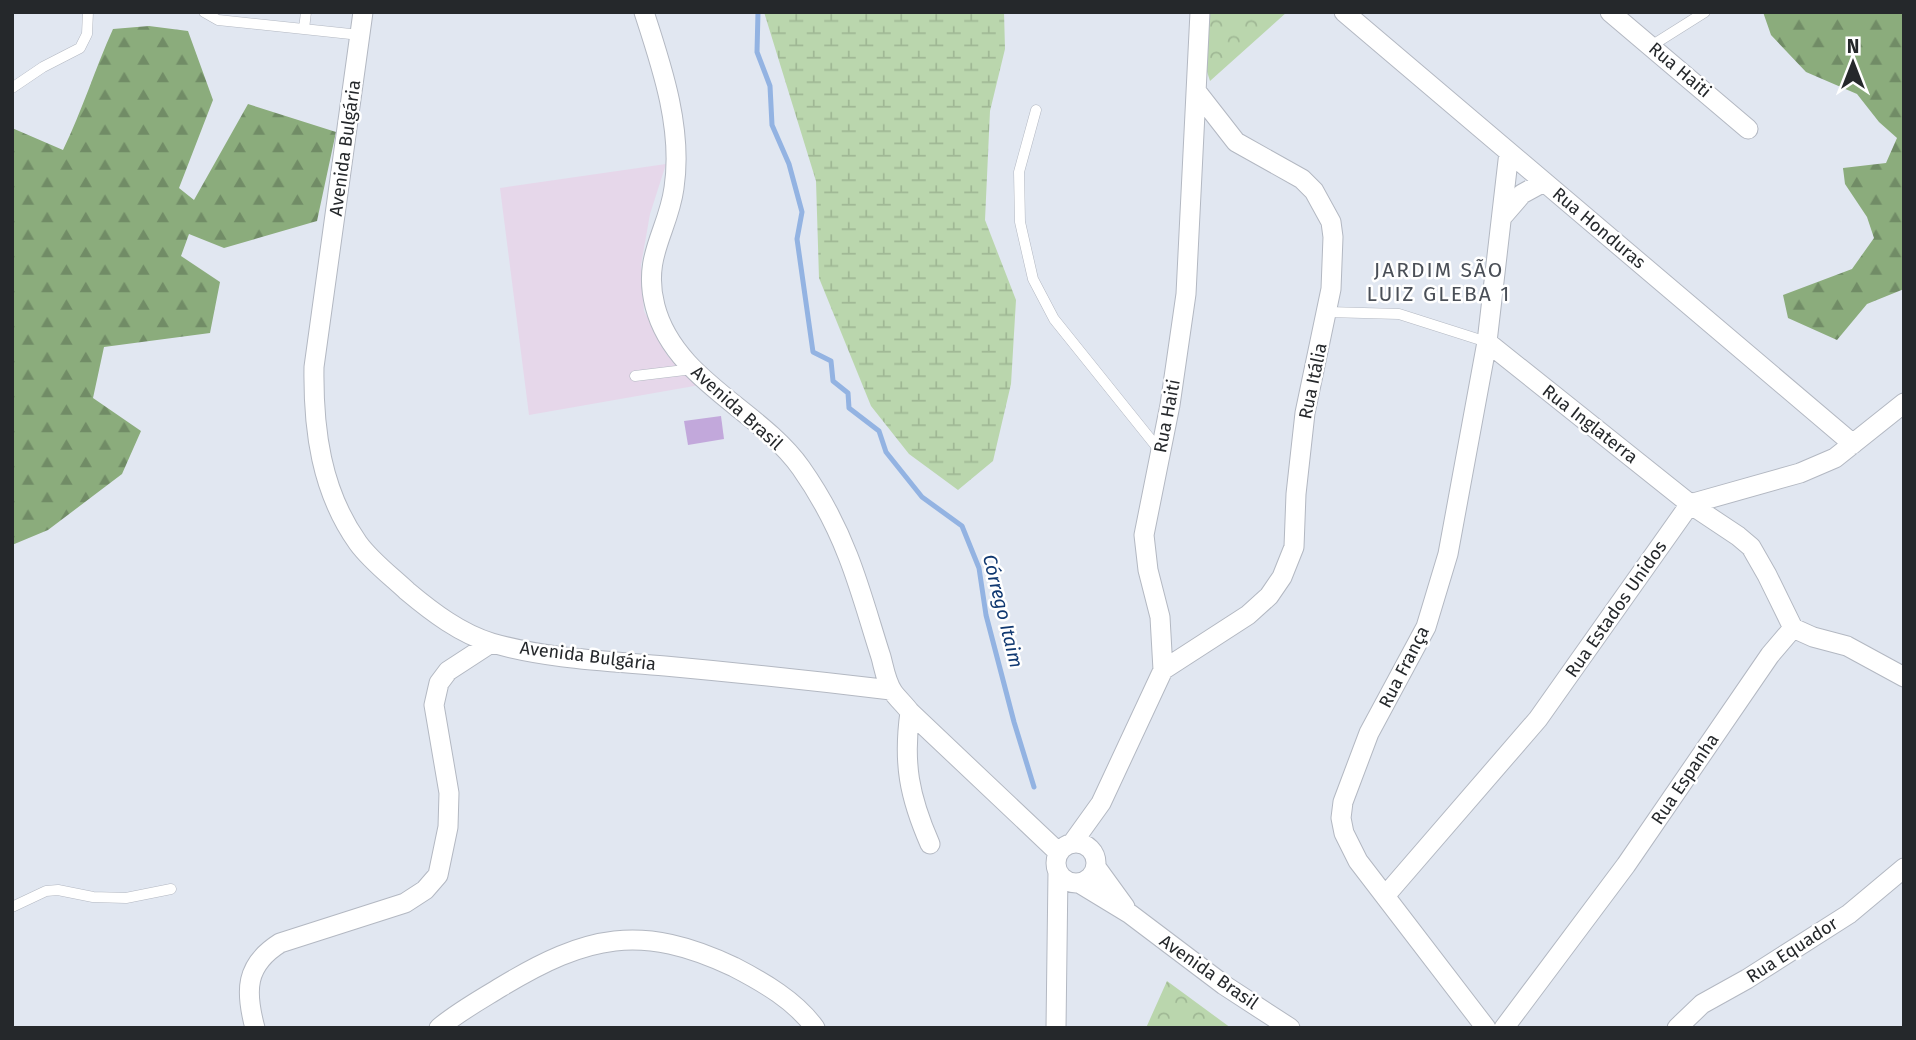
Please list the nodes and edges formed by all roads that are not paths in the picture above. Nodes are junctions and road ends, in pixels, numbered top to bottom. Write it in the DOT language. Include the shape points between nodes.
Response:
graph roads {
  1 [pos="88,12"];
  2 [pos="204,12"];
  3 [pos="306,12"];
  4 [pos="363,12"];
  5 [pos="644,12"];
  6 [pos="1200,12"];
  7 [pos="1344,12"];
  8 [pos="1610,12"];
  9 [pos="1705,12"];
  10 [pos="304,29"];
  11 [pos="360,36"];
  12 [pos="1651,46"];
  13 [pos="12,88"];
  14 [pos="1197,92"];
  15 [pos="1037,110"];
  16 [pos="1748,129"];
  17 [pos="1509,152"];
  18 [pos="1544,182"];
  19 [pos="1503,216"];
  20 [pos="1328,312"];
  21 [pos="1487,342"];
  22 [pos="694,369"];
  23 [pos="635,376"];
  24 [pos="1904,402"];
  25 [pos="1853,444"];
  26 [pos="1160,451"];
  27 [pos="1690,504"];
  28 [pos="1793,628"];
  29 [pos="491,643"];
  30 [pos="1163,670"];
  31 [pos="1904,677"];
  32 [pos="891,690"];
  33 [pos="910,712"];
  34 [pos="1101,803"];
  35 [pos="930,844"];
  36 [pos="1063,856"];
  37 [pos="1096,863"];
  38 [pos="1904,868"];
  39 [pos="1079,883"];
  40 [pos="171,889"];
  41 [pos="1385,896"];
  42 [pos="12,907"];
  43 [pos="1130,914"];
  44 [pos="254,1028"];
  45 [pos="439,1028"];
  46 [pos="815,1028"];
  47 [pos="1056,1028"];
  48 [pos="1290,1028"];
  49 [pos="1486,1028"];
  50 [pos="1504,1028"];
  51 [pos="1677,1028"];
  1 -- 13 [label="lane" via="87,34 80,48"];
  2 -- 10 [label="lane" via="218,20"];
  3 -- 10 [label="lane"];
  4 -- 11 [label="street, Avenida Bulgária"];
  5 -- 22 [label="street, Avenida Brasil" via="668,97 676,167 674,191 649,279 662,330"];
  6 -- 14 [label="street, Rua Haiti"];
  7 -- 17 [label="street, Rua Honduras"];
  8 -- 12 [label="street, Rua Haiti"];
  9 -- 12 [label="lane"];
  10 -- 11 [label="lane"];
  11 -- 29 [label="street, Avenida Bulgária" via="314,367 313,405 322,466 342,517 377,563 425,606"];
  12 -- 16 [label="street, Rua Haiti"];
  14 -- 20 [label="street, Rua Itália" via="1236,142 1302,179 1324,206 1334,237"];
  14 -- 26 [label="street, Rua Haiti" via="1186,294"];
  15 -- 26 [label="lane" via="1020,172 1020,222 1033,279 1054,319"];
  17 -- 18 [label="street, Rua Honduras"];
  17 -- 19 [label="street, Rua França"];
  18 -- 19 [label="street" via="1522,194"];
  18 -- 25 [label="street, Rua Honduras"];
  19 -- 21 [label="street, Rua França"];
  20 -- 21 [label="lane, Rua Inglaterra" via="1399,314"];
  20 -- 30 [label="street, Rua Itália" via="1305,413 1294,547 1282,577 1248,615"];
  21 -- 27 [label="street, Rua Inglaterra"];
  21 -- 41 [label="street, Rua França" via="1448,554 1426,626 1369,733 1343,802 1344,833"];
  22 -- 23 [label="lane"];
  22 -- 32 [label="street, Avenida Brasil" via="770,433 820,496 848,556"];
  24 -- 25 [label="street"];
  25 -- 27 [label="street" via="1835,458 1800,473"];
  26 -- 30 [label="street, Rua Haiti" via="1144,535 1160,617"];
  27 -- 28 [label="street, Rua Inglaterra" via="1751,547"];
  27 -- 41 [label="street, Rua Estados Unidos" via="1538,719"];
  28 -- 31 [label="street" via="1847,646"];
  28 -- 50 [label="street, Rua Espanha"];
  29 -- 32 [label="street, Avenida Bulgária" via="553,656"];
  29 -- 44 [label="street" via="448,671 439,683 434,705 449,793 448,827 438,875 405,903 280,943 265,953 248,988"];
  30 -- 34 [label="street, Rua Haiti"];
  32 -- 33 [label="street, Avenida Brasil"];
  33 -- 35 [label="street" via="907,776"];
  33 -- 36 [label="street, Avenida Brasil"];
  34 -- 36 [label="street, Rua Haiti"];
  34 -- 37 [label="street, Rua Haiti"];
  36 -- 37 [label="street" via="1083,844 1092,850"];
  36 -- 39 [label="street" via="1064,879"];
  36 -- 47 [label="street"];
  37 -- 39 [label="street" via="1091,877"];
  37 -- 43 [label="street, Avenida Brasil"];
  38 -- 51 [label="street, Rua Equador" via="1849,914 1702,1004"];
  39 -- 43 [label="street, Avenida Brasil"];
  40 -- 42 [label="lane" via="126,898 46,891"];
  41 -- 49 [label="street, Rua França"];
  43 -- 48 [label="street, Avenida Brasil"];
  45 -- 46 [label="street" via="536,965 600,942 632,939 669,943 745,973 784,997"];
}
